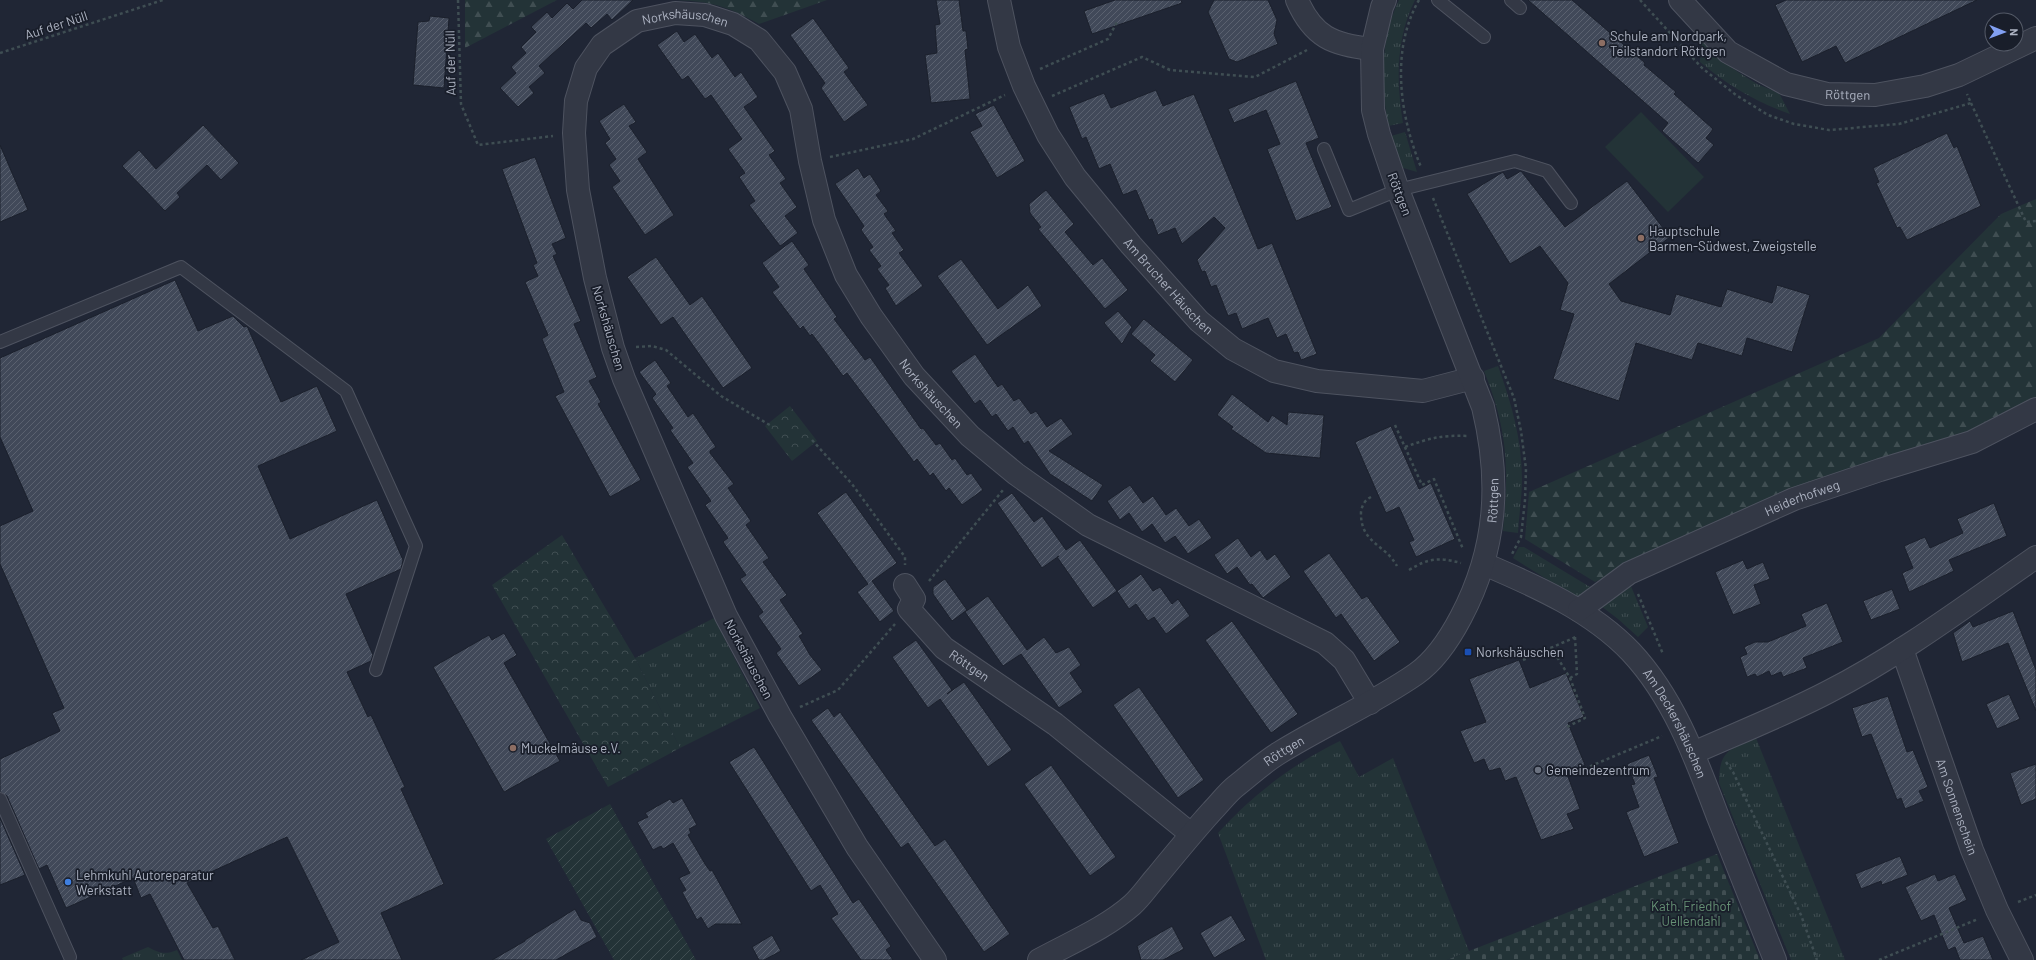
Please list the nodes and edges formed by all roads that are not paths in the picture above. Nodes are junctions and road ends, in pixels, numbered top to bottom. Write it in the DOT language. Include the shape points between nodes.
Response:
graph roads {
  1 [pos="1000,0"];
  2 [pos="1297,0"];
  3 [pos="1385,0"];
  4 [pos="1438,0"];
  5 [pos="1680,0"];
  6 [pos="1484,37"];
  7 [pos="2036,38"];
  8 [pos="1372,49"];
  9 [pos="1324,149"];
  10 [pos="1398,190"];
  11 [pos="1571,203"];
  12 [pos="0,342"];
  13 [pos="1473,378"];
  14 [pos="2036,409"];
  15 [pos="2036,557"];
  16 [pos="1489,566"];
  17 [pos="909,597"];
  18 [pos="1579,610"];
  19 [pos="1902,649"];
  20 [pos="376,670"];
  21 [pos="1370,703"];
  22 [pos="1693,753"];
  23 [pos="0,799"];
  24 [pos="1191,834"];
  25 [pos="70,957"];
  26 [pos="935,960"];
  27 [pos="1039,960"];
  28 [pos="1775,960"];
  29 [pos="2022,960"];
  1 -- 13 [label="street, Am Brucher Häuschen" via="1009,47 1025,88 1048,135 1075,177 1199,321 1233,349 1274,371 1317,381 1422,391"];
  2 -- 8 [label="street" via="1313,29 1343,44"];
  3 -- 8 [label="street, Röttgen"];
  4 -- 6 [label="lane"];
  5 -- 7 [label="street, Röttgen" via="1728,52 1786,84 1827,94 1875,95 1925,86 1959,75"];
  8 -- 10 [label="street, Röttgen" via="1373,110 1378,134"];
  9 -- 10 [label="lane" via="1349,210"];
  10 -- 11 [label="lane" via="1515,161 1547,171"];
  10 -- 13 [label="street, Röttgen"];
  12 -- 20 [label="lane" via="180,267 346,391 416,546"];
  13 -- 16 [label="street, Röttgen" via="1490,436 1494,470"];
  14 -- 18 [label="street, Heiderhofweg" via="1972,442 1794,499 1629,573"];
  15 -- 19 [label="street"];
  16 -- 18 [label="street, Am Deckershäuschen"];
  16 -- 21 [label="street, Röttgen" via="1439,652 1418,673"];
  17 -- 24 [label="street, Röttgen" via="944,648 1055,724"];
  18 -- 22 [label="street, Am Deckershäuschen" via="1602,626 1653,678"];
  19 -- 22 [label="street" via="1829,692"];
  19 -- 29 [label="street, Am Sonnenschein" via="1972,850 1997,910"];
  21 -- 24 [label="street, Röttgen" via="1278,753 1234,787"];
  21 -- 26 [label="street, Norkshäuschen" via="1344,660 1325,643 1088,525 1016,474 970,436 914,376 871,316 846,275 824,220 801,109 785,72 759,40 733,24 705,15 675,13 637,21 602,45 586,68 576,101 574,133 578,190 595,278 613,348 726,616 780,716 857,847"];
  22 -- 28 [label="street, Am Deckershäuschen"];
  23 -- 25 [label="lane"];
  24 -- 27 [label="street, Röttgen" via="1133,905 1110,921"];
}
